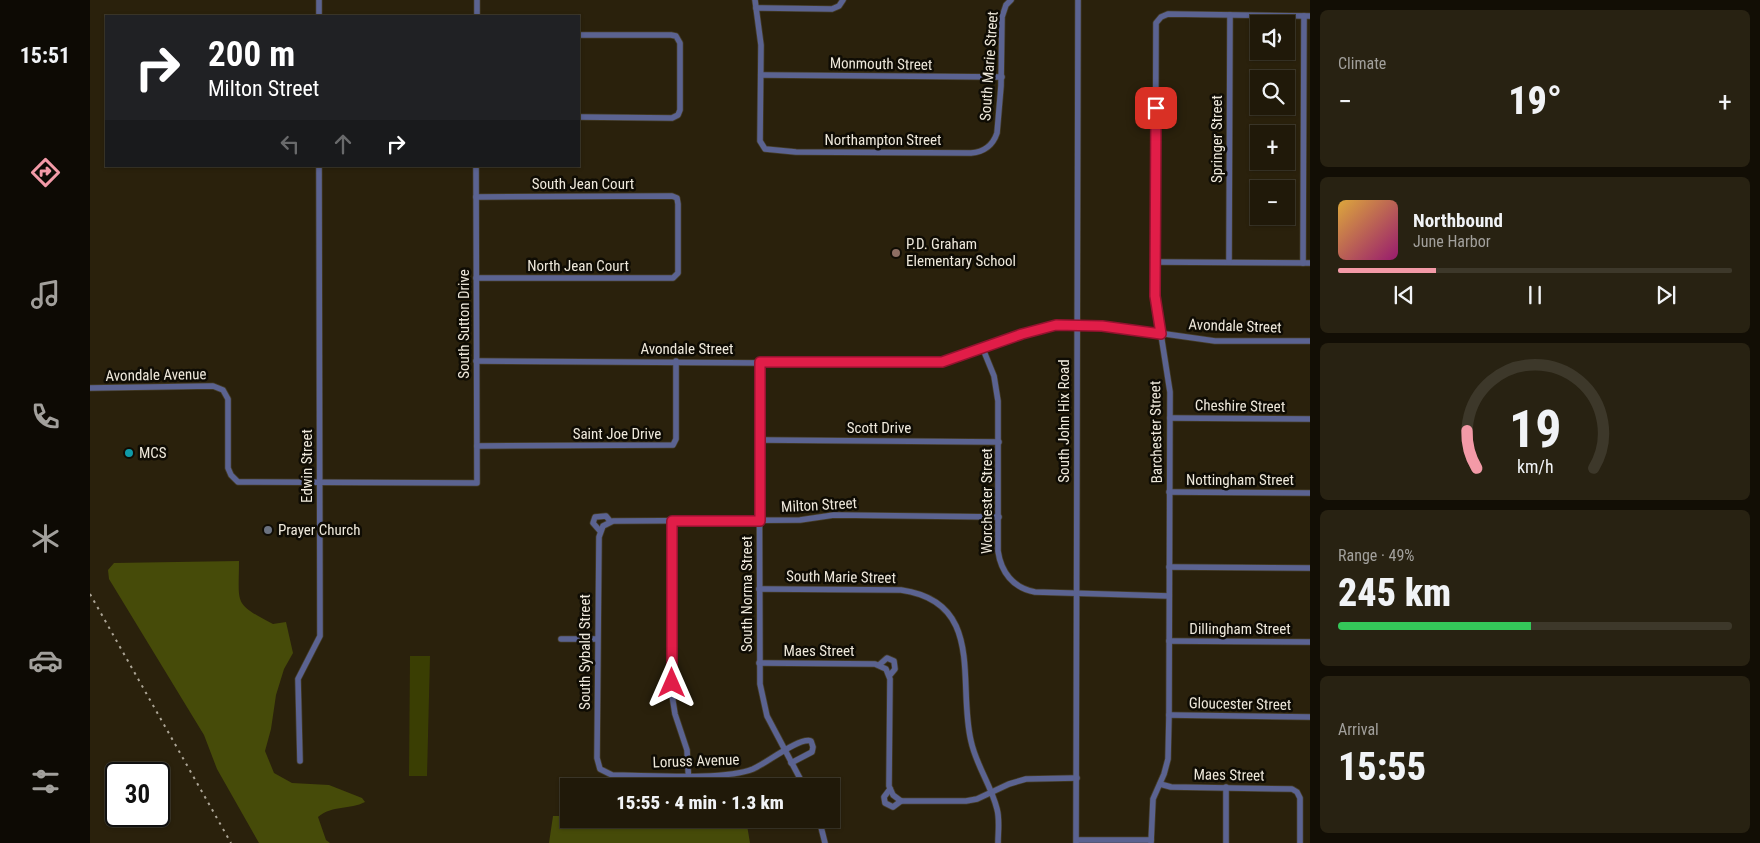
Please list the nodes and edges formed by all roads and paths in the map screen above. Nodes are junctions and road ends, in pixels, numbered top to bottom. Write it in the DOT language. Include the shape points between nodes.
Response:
graph roads {
  1 [pos="319,0"];
  2 [pos="477,0"];
  3 [pos="756,0"];
  4 [pos="843,0"];
  5 [pos="1011,0"];
  6 [pos="1078,0"];
  7 [pos="756,8"];
  8 [pos="319,15"];
  9 [pos="476,15"];
  10 [pos="1230,15"];
  11 [pos="1307,16"];
  12 [pos="580,36"];
  13 [pos="761,75"];
  14 [pos="1002,77"];
  15 [pos="580,117"];
  16 [pos="996,137"];
  17 [pos="319,167"];
  18 [pos="476,167"];
  19 [pos="476,197"];
  20 [pos="1155,262"];
  21 [pos="1229,262"];
  22 [pos="1307,263"];
  23 [pos="678,275"];
  24 [pos="476,278"];
  25 [pos="1077,324"];
  26 [pos="1161,334"];
  27 [pos="1310,341"];
  28 [pos="983,349"];
  29 [pos="476,361"];
  30 [pos="676,361"];
  31 [pos="760,362"];
  32 [pos="90,388"];
  33 [pos="1170,418"];
  34 [pos="1310,419"];
  35 [pos="760,440"];
  36 [pos="999,442"];
  37 [pos="477,446"];
  38 [pos="319,483"];
  39 [pos="1169,492"];
  40 [pos="1310,493"];
  41 [pos="595,517"];
  42 [pos="999,517"];
  43 [pos="610,521"];
  44 [pos="672,521"];
  45 [pos="760,521"];
  46 [pos="602,528"];
  47 [pos="1169,566"];
  48 [pos="1310,568"];
  49 [pos="759,589"];
  50 [pos="1076,594"];
  51 [pos="1169,596"];
  52 [pos="561,639"];
  53 [pos="598,639"];
  54 [pos="1169,641"];
  55 [pos="1310,642"];
  56 [pos="759,663"];
  57 [pos="879,665"];
  58 [pos="890,675"];
  59 [pos="1169,716"];
  60 [pos="1310,717"];
  61 [pos="785,751"];
  62 [pos="300,761"];
  63 [pos="792,763"];
  64 [pos="602,772"];
  65 [pos="689,775"];
  66 [pos="800,778"];
  67 [pos="1077,778"];
  68 [pos="1160,784"];
  69 [pos="1226,787"];
  70 [pos="890,789"];
  71 [pos="991,793"];
  72 [pos="900,801"];
  73 [pos="821,828"];
  74 [pos="1076,842"];
  75 [pos="1151,842"];
  76 [pos="825,843"];
  77 [pos="998,843"];
  78 [pos="1226,843"];
  79 [pos="1300,843"];
  1 -- 8 [label="street"];
  2 -- 9 [label="street"];
  3 -- 7 [label="street"];
  4 -- 7 [label="street" via="832,9"];
  5 -- 14 [label="street, South Marie Street" via="1002,17"];
  6 -- 25 [label="street, South John Hix Road"];
  7 -- 13 [label="street"];
  10 -- 11 [label="street"];
  10 -- 20 [label="street, Barchester Street" via="1168,14 1158,20"];
  10 -- 21 [label="street, Springer Street"];
  11 -- 22 [label="street"];
  12 -- 15 [label="street" via="671,35 678,38 679,101 679,113 672,118"];
  13 -- 14 [label="street, Monmouth Street"];
  13 -- 16 [label="street, Northampton Street" via="760,141 763,148 772,151 971,153 986,148"];
  14 -- 16 [label="street, South Marie Street"];
  17 -- 38 [label="street, Edwin Street"];
  18 -- 19 [label="street, South Sutton Drive"];
  19 -- 23 [label="street, South Jean Court" via="672,196 677,198 678,210"];
  19 -- 24 [label="street, South Sutton Drive"];
  20 -- 21 [label="street"];
  20 -- 26 [label="street, Barchester Street" via="1155,296"];
  21 -- 22 [label="street"];
  23 -- 24 [label="street, North Jean Court" via="671,279"];
  24 -- 29 [label="street, South Sutton Drive"];
  25 -- 26 [label="street, Avondale Street"];
  25 -- 28 [label="street, Avondale Street" via="1037,329"];
  25 -- 50 [label="street, South John Hix Road"];
  26 -- 27 [label="street, Avondale Street" via="1215,340"];
  26 -- 33 [label="street, Barchester Street"];
  28 -- 31 [label="street, Avondale Street" via="929,364"];
  28 -- 36 [label="street, Worchester Street" via="997,392"];
  29 -- 30 [label="street, Avondale Street"];
  29 -- 37 [label="street, South Sutton Drive"];
  30 -- 31 [label="street, Avondale Street"];
  30 -- 37 [label="street, Saint Joe Drive" via="676,439 673,445"];
  31 -- 35 [label="street, South Norma Street"];
  32 -- 38 [label="street, Avondale Avenue" via="219,388 228,399 228,468 234,479 243,482"];
  33 -- 34 [label="street, Cheshire Street"];
  33 -- 39 [label="street, Barchester Street"];
  35 -- 36 [label="street, Scott Drive"];
  35 -- 45 [label="street, South Norma Street"];
  36 -- 42 [label="street, Worchester Street"];
  37 -- 38 [label="street, South Sutton Drive" via="477,483"];
  38 -- 62 [label="street, Edwin Street" via="320,636 298,679"];
  39 -- 40 [label="street, Nottingham Street"];
  39 -- 47 [label="street, Barchester Street"];
  41 -- 43 [label="street, Milton Street" via="606,516"];
  41 -- 46 [label="street, South Sybald Street" via="593,523"];
  42 -- 45 [label="street, Milton Street" via="834,515"];
  42 -- 50 [label="street, Worchester Street" via="999,558 1004,572 1014,583 1035,592"];
  43 -- 44 [label="street, Milton Street"];
  43 -- 46 [label="street"];
  44 -- 45 [label="street, Milton Street"];
  44 -- 65 [label="street" via="672,696 687,750"];
  45 -- 49 [label="street, South Norma Street"];
  46 -- 53 [label="street, South Sybald Street"];
  47 -- 48 [label="street"];
  47 -- 51 [label="street, Barchester Street"];
  49 -- 56 [label="street, South Norma Street"];
  49 -- 71 [label="street, South Marie Street" via="901,590 923,596 942,608 954,623 963,643 968,730"];
  50 -- 51 [label="street, Worchester Street"];
  50 -- 67 [label="street, South John Hix Road"];
  51 -- 54 [label="street, Barchester Street"];
  52 -- 53 [label="street"];
  53 -- 64 [label="street, South Sybald Street" via="597,758"];
  54 -- 55 [label="street, Dillingham Street"];
  54 -- 59 [label="street, Barchester Street"];
  56 -- 57 [label="street, Maes Street"];
  56 -- 61 [label="street, South Norma Street" via="763,702"];
  57 -- 58 [label="street"];
  57 -- 58 [label="street, Maes Street" via="887,658 894,661 895,669"];
  58 -- 70 [label="street, Maes Street"];
  59 -- 60 [label="street, Gloucester Street"];
  59 -- 68 [label="street, Barchester Street" via="1168,759"];
  61 -- 63 [label="street, South Norma Street"];
  61 -- 63 [label="street, Loruss Avenue" via="803,740 812,744 811,753"];
  61 -- 65 [label="street, Loruss Avenue" via="744,772"];
  63 -- 66 [label="street, South Norma Street"];
  64 -- 65 [label="street, Loruss Avenue" via="612,775"];
  67 -- 71 [label="street, Maes Street" via="1026,779"];
  67 -- 74 [label="street, South John Hix Road"];
  68 -- 69 [label="street, Maes Street"];
  68 -- 75 [label="street, Barchester Street" via="1152,807"];
  69 -- 78 [label="street"];
  69 -- 79 [label="street, Maes Street" via="1288,788 1297,792"];
  70 -- 72 [label="street"];
  70 -- 72 [label="street, Maes Street" via="884,797 885,803 893,807"];
  71 -- 72 [label="street, Maes Street" via="966,801"];
  71 -- 77 [label="street, South Marie Street" via="999,817"];
  73 -- 76 [label="street"];
  74 -- 75 [label="street"];
}
